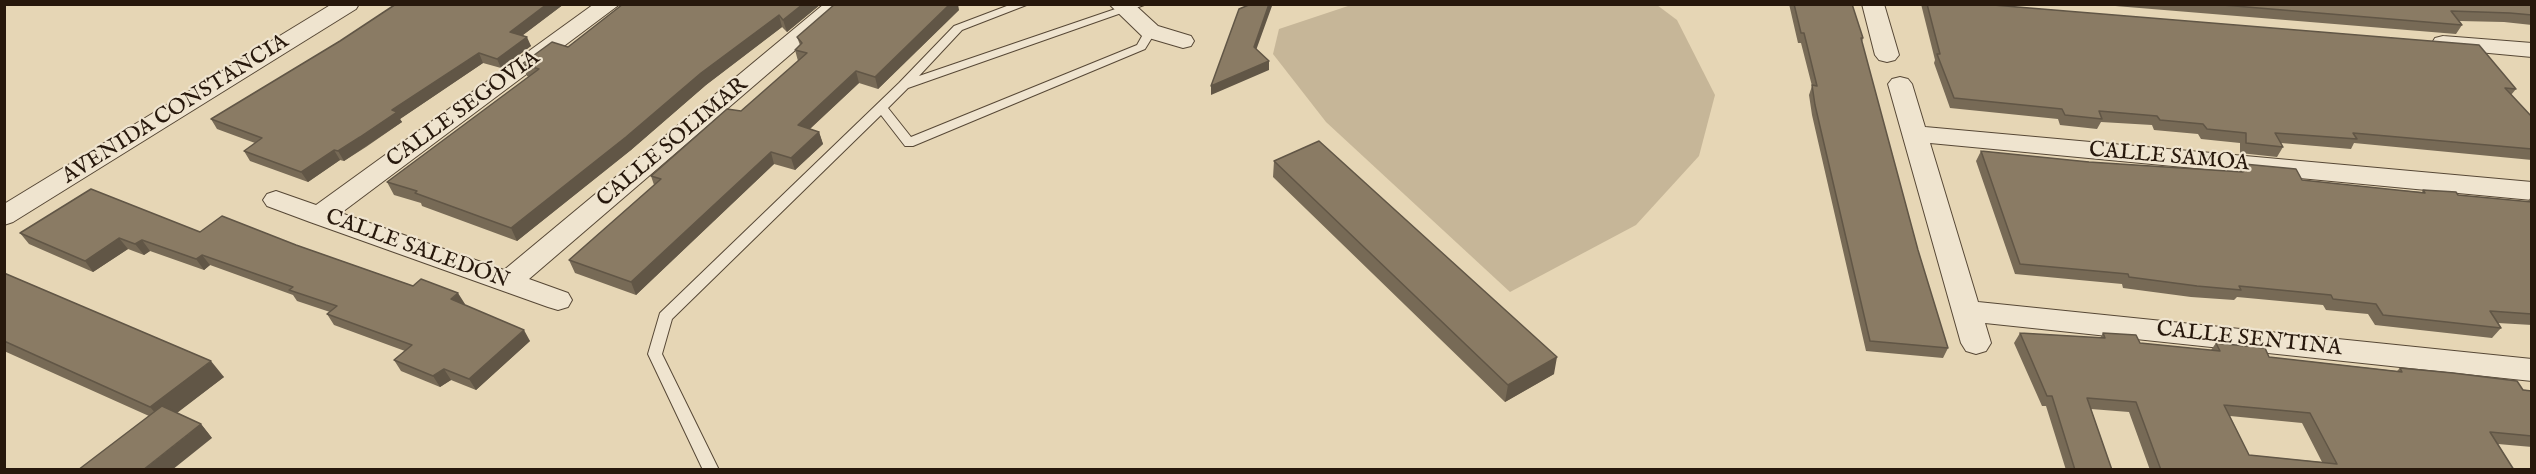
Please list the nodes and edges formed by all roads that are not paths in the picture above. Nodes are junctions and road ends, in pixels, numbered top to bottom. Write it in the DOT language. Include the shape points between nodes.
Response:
graph roads {
  1 [pos="348,4"];
  2 [pos="609,4"];
  3 [pos="838,4"];
  4 [pos="1024,4"];
  5 [pos="1873,4"];
  6 [pos="1130,6"];
  7 [pos="1150,32"];
  8 [pos="1183,40"];
  9 [pos="2426,41"];
  10 [pos="2532,50"];
  11 [pos="1887,55"];
  12 [pos="1900,84"];
  13 [pos="903,86"];
  14 [pos="881,107"];
  15 [pos="1915,134"];
  16 [pos="2532,191"];
  17 [pos="276,200"];
  18 [pos="4,216"];
  19 [pos="319,216"];
  20 [pos="508,282"];
  21 [pos="558,300"];
  22 [pos="1966,311"];
  23 [pos="1976,343"];
  24 [pos="2532,370"];
  25 [pos="711,470"];
  1 -- 18 [label="street, AVENIDA CONSTANCIA"];
  2 -- 19 [label="street, CALLE SEGOVIA"];
  3 -- 20 [label="street, CALLE SOLIMAR"];
  4 -- 13 [label="lane" via="958,28"];
  5 -- 11 [label="street"];
  6 -- 7 [label="street"];
  6 -- 13 [label="lane"];
  7 -- 8 [label="street"];
  7 -- 14 [label="lane" via="1141,47 909,143"];
  9 -- 10 [label="street"];
  12 -- 15 [label="street"];
  13 -- 14 [label="lane"];
  14 -- 25 [label="lane" via="665,317 656,354"];
  15 -- 16 [label="street, CALLE SAMOA"];
  15 -- 22 [label="street"];
  17 -- 19 [label="street, CALLE SALEDÓN"];
  19 -- 20 [label="street, CALLE SALEDÓN"];
  20 -- 21 [label="street, CALLE SALEDÓN"];
  22 -- 23 [label="street"];
  22 -- 24 [label="street, CALLE SENTINA"];
}
